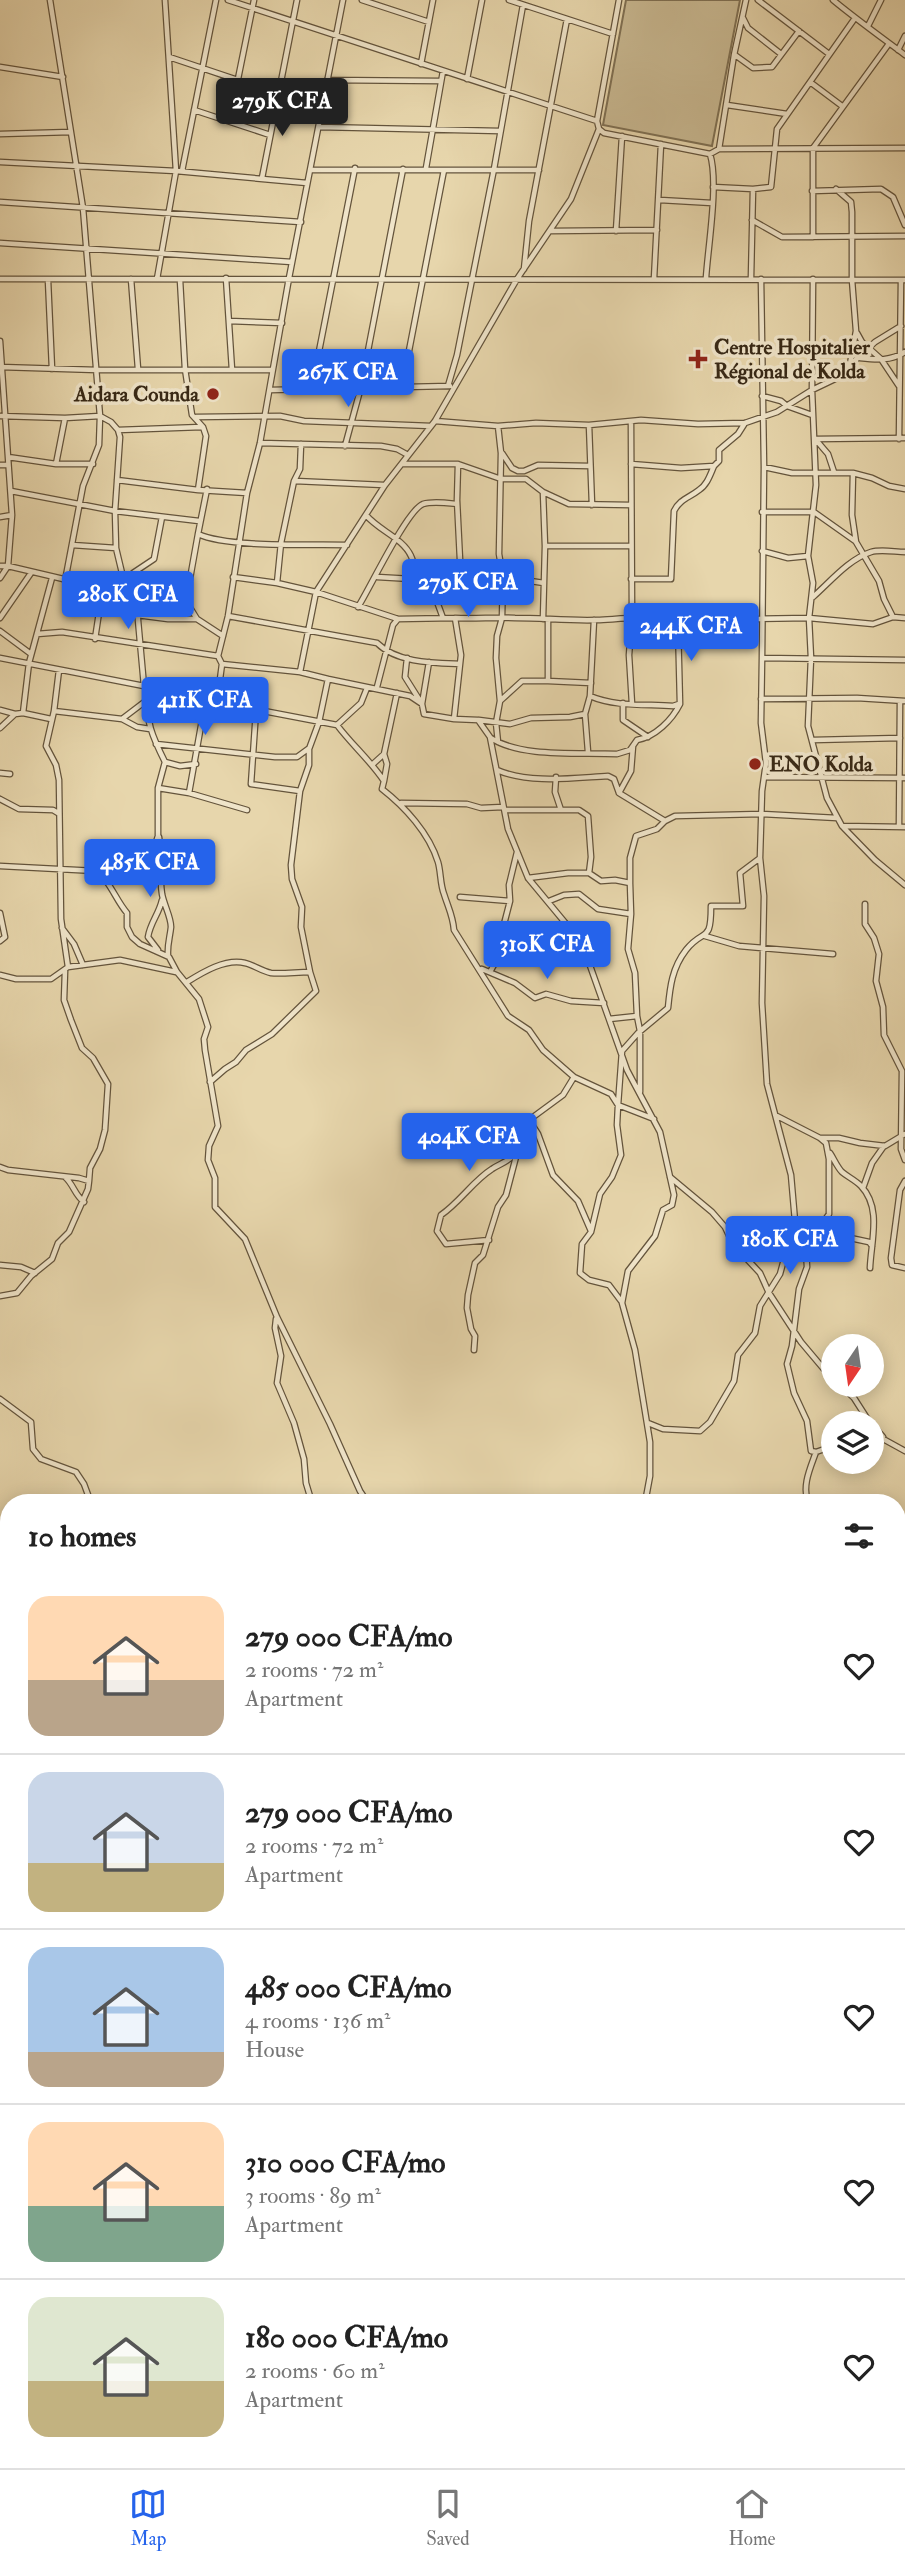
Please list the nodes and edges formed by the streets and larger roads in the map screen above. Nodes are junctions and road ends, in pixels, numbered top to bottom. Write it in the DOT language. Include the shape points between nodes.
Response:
graph roads {
  1 [pos="50,0"];
  2 [pos="165,0"];
  3 [pos="216,0"];
  4 [pos="228,0"];
  5 [pos="254,0"];
  6 [pos="297,0"];
  7 [pos="343,0"];
  8 [pos="362,0"];
  9 [pos="433,0"];
  10 [pos="482,0"];
  11 [pos="509,0"];
  12 [pos="619,0"];
  13 [pos="746,0"];
  14 [pos="758,0"];
  15 [pos="833,0"];
  16 [pos="880,0"];
  17 [pos="523,5"];
  18 [pos="253,8"];
  19 [pos="743,18"];
  20 [pos="855,18"];
  21 [pos="567,19"];
  22 [pos="293,20"];
  23 [pos="429,22"];
  24 [pos="868,26"];
  25 [pos="799,31"];
  26 [pos="336,34"];
  27 [pos="612,34"];
  28 [pos="905,36"];
  29 [pos="888,45"];
  30 [pos="898,50"];
  31 [pos="781,54"];
  32 [pos="829,54"];
  33 [pos="734,55"];
  34 [pos="905,55"];
  35 [pos="169,57"];
  36 [pos="421,64"];
  37 [pos="0,67"];
  38 [pos="201,67"];
  39 [pos="443,71"];
  40 [pos="63,77"];
  41 [pos="238,79"];
  42 [pos="467,79"];
  43 [pos="327,80"];
  44 [pos="440,81"];
  45 [pos="810,82"];
  46 [pos="508,92"];
  47 [pos="280,93"];
  48 [pos="727,105"];
  49 [pos="551,106"];
  50 [pos="842,106"];
  51 [pos="321,108"];
  52 [pos="194,110"];
  53 [pos="787,114"];
  54 [pos="597,121"];
  55 [pos="318,127"];
  56 [pos="432,128"];
  57 [pos="598,129"];
  58 [pos="499,131"];
  59 [pos="71,132"];
  60 [pos="0,134"];
  61 [pos="270,135"];
  62 [pos="622,136"];
  63 [pos="661,143"];
  64 [pos="774,148"];
  65 [pos="813,148"];
  66 [pos="905,148"];
  67 [pos="719,149"];
  68 [pos="709,154"];
  69 [pos="0,162"];
  70 [pos="77,165"];
  71 [pos="355,168"];
  72 [pos="426,168"];
  73 [pos="403,169"];
  74 [pos="494,169"];
  75 [pos="310,170"];
  76 [pos="444,170"];
  77 [pos="539,170"];
  78 [pos="176,171"];
  79 [pos="182,171"];
  80 [pos="262,178"];
  81 [pos="307,183"];
  82 [pos="712,187"];
  83 [pos="753,189"];
  84 [pos="836,189"];
  85 [pos="812,191"];
  86 [pos="660,200"];
  87 [pos="0,202"];
  88 [pos="712,203"];
  89 [pos="83,208"];
  90 [pos="169,213"];
  91 [pos="752,220"];
  92 [pos="301,222"];
  93 [pos="905,225"];
  94 [pos="657,230"];
  95 [pos="550,231"];
  96 [pos="616,231"];
  97 [pos="905,236"];
  98 [pos="813,237"];
  99 [pos="851,238"];
  100 [pos="0,243"];
  101 [pos="85,247"];
  102 [pos="162,254"];
  103 [pos="292,262"];
  104 [pos="524,270"];
  105 [pos="226,278"];
  106 [pos="289,278"];
  107 [pos="332,278"];
  108 [pos="706,278"];
  109 [pos="751,278"];
  110 [pos="0,279"];
  111 [pos="131,279"];
  112 [pos="157,279"];
  113 [pos="180,279"];
  114 [pos="382,279"];
  115 [pos="517,279"];
  116 [pos="654,279"];
  117 [pos="761,279"];
  118 [pos="813,279"];
  119 [pos="48,280"];
  120 [pos="89,280"];
  121 [pos="424,280"];
  122 [pos="471,280"];
  123 [pos="852,280"];
  124 [pos="903,280"];
  125 [pos="229,321"];
  126 [pos="282,323"];
  127 [pos="901,326"];
  128 [pos="856,331"];
  129 [pos="0,341"];
  130 [pos="869,348"];
  131 [pos="905,352"];
  132 [pos="899,356"];
  133 [pos="860,358"];
  134 [pos="881,359"];
  135 [pos="849,365"];
  136 [pos="1,368"];
  137 [pos="52,369"];
  138 [pos="138,369"];
  139 [pos="185,369"];
  140 [pos="97,370"];
  141 [pos="232,370"];
  142 [pos="272,370"];
  143 [pos="448,386"];
  144 [pos="454,386"];
  145 [pos="312,387"];
  146 [pos="361,387"];
  147 [pos="402,387"];
  148 [pos="899,387"];
  149 [pos="270,390"];
  150 [pos="812,390"];
  151 [pos="762,396"];
  152 [pos="787,406"];
  153 [pos="813,415"];
  154 [pos="3,416"];
  155 [pos="100,416"];
  156 [pos="264,416"];
  157 [pos="65,418"];
  158 [pos="196,418"];
  159 [pos="762,418"];
  160 [pos="351,421"];
  161 [pos="631,422"];
  162 [pos="433,423"];
  163 [pos="745,423"];
  164 [pos="589,425"];
  165 [pos="498,426"];
  166 [pos="203,427"];
  167 [pos="118,430"];
  168 [pos="816,439"];
  169 [pos="902,439"];
  170 [pos="260,443"];
  171 [pos="301,444"];
  172 [pos="345,446"];
  173 [pos="501,453"];
  174 [pos="408,455"];
  175 [pos="8,457"];
  176 [pos="56,464"];
  177 [pos="93,464"];
  178 [pos="402,464"];
  179 [pos="458,464"];
  180 [pos="631,464"];
  181 [pos="0,465"];
  182 [pos="8,465"];
  183 [pos="590,466"];
  184 [pos="714,467"];
  185 [pos="764,467"];
  186 [pos="834,472"];
  187 [pos="853,473"];
  188 [pos="816,474"];
  189 [pos="501,479"];
  190 [pos="117,480"];
  191 [pos="295,481"];
  192 [pos="385,485"];
  193 [pos="207,489"];
  194 [pos="905,489"];
  195 [pos="11,491"];
  196 [pos="198,491"];
  197 [pos="543,492"];
  198 [pos="247,493"];
  199 [pos="80,504"];
  200 [pos="457,504"];
  201 [pos="592,505"];
  202 [pos="631,505"];
  203 [pos="115,511"];
  204 [pos="762,512"];
  205 [pos="814,512"];
  206 [pos="12,515"];
  207 [pos="366,515"];
  208 [pos="0,517"];
  209 [pos="162,517"];
  210 [pos="199,521"];
  211 [pos="198,534"];
  212 [pos="395,540"];
  213 [pos="239,542"];
  214 [pos="856,542"];
  215 [pos="281,543"];
  216 [pos="72,545"];
  217 [pos="348,545"];
  218 [pos="545,546"];
  219 [pos="631,546"];
  220 [pos="116,548"];
  221 [pos="762,551"];
  222 [pos="905,552"];
  223 [pos="808,556"];
  224 [pos="863,556"];
  225 [pos="0,566"];
  226 [pos="8,566"];
  227 [pos="31,573"];
  228 [pos="377,576"];
  229 [pos="233,577"];
  230 [pos="503,577"];
  231 [pos="0,578"];
  232 [pos="52,578"];
  233 [pos="416,578"];
  234 [pos="632,579"];
  235 [pos="429,580"];
  236 [pos="461,580"];
  237 [pos="65,581"];
  238 [pos="277,583"];
  239 [pos="544,583"];
  240 [pos="125,584"];
  241 [pos="95,587"];
  242 [pos="316,592"];
  243 [pos="127,594"];
  244 [pos="146,595"];
  245 [pos="812,598"];
  246 [pos="186,601"];
  247 [pos="358,607"];
  248 [pos="137,612"];
  249 [pos="229,616"];
  250 [pos="893,617"];
  251 [pos="0,618"];
  252 [pos="443,618"];
  253 [pos="455,618"];
  254 [pos="502,618"];
  255 [pos="632,618"];
  256 [pos="809,618"];
  257 [pos="905,618"];
  258 [pos="197,619"];
  259 [pos="398,619"];
  260 [pos="545,619"];
  261 [pos="761,619"];
  262 [pos="594,620"];
  263 [pos="669,620"];
  264 [pos="307,630"];
  265 [pos="0,631"];
  266 [pos="37,634"];
  267 [pos="223,636"];
  268 [pos="95,639"];
  269 [pos="139,645"];
  270 [pos="386,652"];
  271 [pos="32,654"];
  272 [pos="218,656"];
  273 [pos="0,658"];
  274 [pos="407,658"];
  275 [pos="762,658"];
  276 [pos="811,658"];
  277 [pos="905,660"];
  278 [pos="429,662"];
  279 [pos="29,663"];
  280 [pos="222,664"];
  281 [pos="460,664"];
  282 [pos="59,670"];
  283 [pos="300,672"];
  284 [pos="328,678"];
  285 [pos="548,681"];
  286 [pos="591,683"];
  287 [pos="144,686"];
  288 [pos="377,687"];
  289 [pos="367,688"];
  290 [pos="149,692"];
  291 [pos="397,693"];
  292 [pos="590,696"];
  293 [pos="148,699"];
  294 [pos="761,699"];
  295 [pos="811,699"];
  296 [pos="500,701"];
  297 [pos="903,701"];
  298 [pos="217,702"];
  299 [pos="210,703"];
  300 [pos="623,703"];
  301 [pos="422,704"];
  302 [pos="632,704"];
  303 [pos="680,704"];
  304 [pos="0,710"];
  305 [pos="54,711"];
  306 [pos="256,711"];
  307 [pos="23,713"];
  308 [pos="585,713"];
  309 [pos="15,714"];
  310 [pos="51,719"];
  311 [pos="122,719"];
  312 [pos="454,719"];
  313 [pos="478,720"];
  314 [pos="319,722"];
  315 [pos="496,723"];
  316 [pos="337,725"];
  317 [pos="0,728"];
  318 [pos="150,729"];
  319 [pos="490,737"];
  320 [pos="649,738"];
  321 [pos="900,738"];
  322 [pos="813,740"];
  323 [pos="498,743"];
  324 [pos="156,744"];
  325 [pos="633,745"];
  326 [pos="196,748"];
  327 [pos="309,749"];
  328 [pos="589,752"];
  329 [pos="384,754"];
  330 [pos="252,755"];
  331 [pos="165,762"];
  332 [pos="196,764"];
  333 [pos="373,764"];
  334 [pos="497,770"];
  335 [pos="0,773"];
  336 [pos="10,774"];
  337 [pos="556,777"];
  338 [pos="764,777"];
  339 [pos="821,777"];
  340 [pos="902,778"];
  341 [pos="384,781"];
  342 [pos="158,788"];
  343 [pos="300,791"];
  344 [pos="189,793"];
  345 [pos="619,793"];
  346 [pos="0,799"];
  347 [pos="401,803"];
  348 [pos="504,808"];
  349 [pos="247,810"];
  350 [pos="561,810"];
  351 [pos="58,813"];
  352 [pos="762,814"];
  353 [pos="837,818"];
  354 [pos="665,821"];
  355 [pos="842,826"];
  356 [pos="902,827"];
  357 [pos="158,836"];
  358 [pos="517,851"];
  359 [pos="760,858"];
  360 [pos="0,866"];
  361 [pos="61,870"];
  362 [pos="96,871"];
  363 [pos="589,873"];
  364 [pos="528,878"];
  365 [pos="630,883"];
  366 [pos="905,885"];
  367 [pos="460,897"];
  368 [pos="163,899"];
  369 [pos="510,901"];
  370 [pos="549,901"];
  371 [pos="865,904"];
  372 [pos="0,913"];
  373 [pos="631,914"];
  374 [pos="62,927"];
  375 [pos="705,936"];
  376 [pos="0,941"];
  377 [pos="762,948"];
  378 [pos="159,951"];
  379 [pos="833,954"];
  380 [pos="169,957"];
  381 [pos="83,965"];
  382 [pos="66,969"];
  383 [pos="480,969"];
  384 [pos="177,972"];
  385 [pos="310,972"];
  386 [pos="490,972"];
  387 [pos="0,975"];
  388 [pos="187,982"];
  389 [pos="604,1003"];
  390 [pos="637,1016"];
  391 [pos="609,1019"];
  392 [pos="640,1031"];
  393 [pos="622,1051"];
  394 [pos="903,1072"];
  395 [pos="574,1077"];
  396 [pos="210,1083"];
  397 [pos="640,1093"];
  398 [pos="618,1105"];
  399 [pos="777,1116"];
  400 [pos="654,1119"];
  401 [pos="528,1120"];
  402 [pos="903,1135"];
  403 [pos="820,1138"];
  404 [pos="885,1146"];
  405 [pos="827,1149"];
  406 [pos="515,1153"];
  407 [pos="905,1160"];
  408 [pos="0,1167"];
  409 [pos="64,1176"];
  410 [pos="669,1176"];
  411 [pos="89,1181"];
  412 [pos="905,1181"];
  413 [pos="863,1188"];
  414 [pos="83,1202"];
  415 [pos="820,1226"];
  416 [pos="798,1230"];
  417 [pos="591,1231"];
  418 [pos="489,1240"];
  419 [pos="802,1240"];
  420 [pos="810,1242"];
  421 [pos="795,1243"];
  422 [pos="873,1246"];
  423 [pos="0,1265"];
  424 [pos="870,1268"];
  425 [pos="905,1268"];
  426 [pos="36,1273"];
  427 [pos="769,1293"];
  428 [pos="0,1296"];
  429 [pos="622,1303"];
  430 [pos="276,1317"];
  431 [pos="793,1330"];
  432 [pos="474,1350"];
  433 [pos="821,1368"];
  434 [pos="0,1399"];
  435 [pos="648,1423"];
  436 [pos="884,1440"];
  437 [pos="821,1450"];
  438 [pos="905,1451"];
  439 [pos="816,1452"];
  440 [pos="88,1494"];
  441 [pos="309,1494"];
  442 [pos="362,1494"];
  443 [pos="647,1494"];
  444 [pos="805,1494"];
  1 -- 40 [label="street"];
  2 -- 35 [label="street"];
  3 -- 38 [label="street"];
  4 -- 18 [label="street"];
  5 -- 18 [label="street"];
  6 -- 22 [label="street"];
  7 -- 26 [label="street"];
  8 -- 23 [label="street"];
  9 -- 23 [label="street"];
  10 -- 42 [label="street"];
  11 -- 17 [label="street"];
  12 -- 27 [label="street"];
  13 -- 19 [label="street"];
  14 -- 25 [label="street"];
  15 -- 20 [label="street"];
  16 -- 24 [label="street"];
  17 -- 21 [label="street"];
  17 -- 46 [label="street"];
  18 -- 22 [label="street"];
  18 -- 41 [label="street"];
  19 -- 31 [label="street" via="748,28"];
  19 -- 33 [label="street"];
  20 -- 24 [label="street"];
  20 -- 32 [label="street"];
  21 -- 27 [label="street"];
  21 -- 49 [label="street"];
  22 -- 26 [label="street"];
  22 -- 47 [label="street"];
  23 -- 36 [label="street"];
  24 -- 29 [label="street"];
  25 -- 31 [label="street"];
  25 -- 32 [label="street"];
  26 -- 36 [label="street"];
  26 -- 43 [label="street"];
  27 -- 54 [label="street"];
  28 -- 30 [label="street"];
  29 -- 30 [label="street"];
  29 -- 50 [label="street"];
  30 -- 34 [label="street"];
  31 -- 33 [label="street" via="772,67 758,69"];
  32 -- 45 [label="street"];
  33 -- 48 [label="street"];
  35 -- 38 [label="street"];
  35 -- 78 [label="street"];
  36 -- 39 [label="street"];
  37 -- 40 [label="street"];
  38 -- 41 [label="street"];
  38 -- 52 [label="street"];
  39 -- 42 [label="street"];
  39 -- 44 [label="street"];
  40 -- 59 [label="street"];
  41 -- 47 [label="street"];
  42 -- 46 [label="street"];
  43 -- 44 [label="street"];
  43 -- 51 [label="street"];
  44 -- 56 [label="street"];
  45 -- 50 [label="street"];
  45 -- 53 [label="street"];
  46 -- 49 [label="street"];
  46 -- 58 [label="street"];
  47 -- 51 [label="street"];
  47 -- 61 [label="street"];
  48 -- 53 [label="street"];
  48 -- 67 [label="street"];
  49 -- 54 [label="street"];
  49 -- 77 [label="street"];
  50 -- 65 [label="street"];
  51 -- 55 [label="street"];
  52 -- 61 [label="street"];
  52 -- 79 [label="street"];
  53 -- 64 [label="street" via="777,130"];
  54 -- 57 [label="street"];
  55 -- 56 [label="street"];
  55 -- 75 [label="street"];
  56 -- 58 [label="street"];
  56 -- 72 [label="street"];
  57 -- 62 [label="street"];
  57 -- 95 [label="street" via="576,191"];
  58 -- 74 [label="street"];
  59 -- 60 [label="street"];
  59 -- 70 [label="street"];
  61 -- 80 [label="street"];
  62 -- 63 [label="street"];
  62 -- 96 [label="street"];
  63 -- 68 [label="street"];
  63 -- 86 [label="street"];
  64 -- 65 [label="street"];
  64 -- 67 [label="street"];
  64 -- 83 [label="street" via="771,187"];
  65 -- 66 [label="street"];
  65 -- 85 [label="street"];
  67 -- 68 [label="street"];
  68 -- 82 [label="street"];
  69 -- 70 [label="street"];
  70 -- 78 [label="street"];
  70 -- 89 [label="street"];
  71 -- 73 [label="street"];
  71 -- 75 [label="street"];
  71 -- 107 [label="street"];
  72 -- 73 [label="street"];
  72 -- 76 [label="street"];
  73 -- 114 [label="street"];
  74 -- 76 [label="street"];
  74 -- 77 [label="street"];
  74 -- 122 [label="street"];
  75 -- 81 [label="street"];
  76 -- 121 [label="street"];
  77 -- 104 [label="street"];
  78 -- 79 [label="street"];
  78 -- 90 [label="street"];
  79 -- 80 [label="street"];
  80 -- 81 [label="street"];
  81 -- 92 [label="street"];
  82 -- 83 [label="street"];
  82 -- 88 [label="street"];
  83 -- 91 [label="street"];
  84 -- 85 [label="street"];
  84 -- 93 [label="street" via="881,189 892,197"];
  84 -- 99 [label="street" via="851,202"];
  85 -- 98 [label="street"];
  86 -- 88 [label="street"];
  86 -- 94 [label="street"];
  87 -- 89 [label="street"];
  88 -- 108 [label="street"];
  89 -- 90 [label="street"];
  89 -- 101 [label="street"];
  90 -- 92 [label="street"];
  90 -- 102 [label="street"];
  91 -- 98 [label="street" via="782,237"];
  91 -- 109 [label="street"];
  92 -- 103 [label="street"];
  94 -- 96 [label="street"];
  94 -- 116 [label="street"];
  95 -- 96 [label="street"];
  95 -- 104 [label="street"];
  97 -- 99 [label="street"];
  98 -- 99 [label="street"];
  99 -- 123 [label="street"];
  100 -- 101 [label="street"];
  101 -- 102 [label="street"];
  101 -- 120 [label="street"];
  102 -- 103 [label="street"];
  102 -- 112 [label="street"];
  103 -- 106 [label="street"];
  104 -- 115 [label="street"];
  105 -- 106 [label="street"];
  105 -- 113 [label="street"];
  105 -- 125 [label="street"];
  106 -- 107 [label="street"];
  106 -- 126 [label="street"];
  107 -- 114 [label="street"];
  107 -- 145 [label="street"];
  108 -- 109 [label="street"];
  108 -- 116 [label="street"];
  109 -- 117 [label="street"];
  110 -- 119 [label="street"];
  111 -- 112 [label="street"];
  111 -- 120 [label="street"];
  111 -- 138 [label="street"];
  112 -- 113 [label="street"];
  113 -- 139 [label="street"];
  114 -- 121 [label="street"];
  114 -- 146 [label="street"];
  115 -- 116 [label="street"];
  115 -- 122 [label="street"];
  115 -- 144 [label="street"];
  117 -- 118 [label="street"];
  117 -- 151 [label="street"];
  118 -- 123 [label="street"];
  118 -- 150 [label="street"];
  119 -- 120 [label="street"];
  119 -- 137 [label="street"];
  120 -- 140 [label="street"];
  121 -- 122 [label="street"];
  121 -- 147 [label="street"];
  122 -- 143 [label="street"];
  123 -- 124 [label="street"];
  123 -- 128 [label="street"];
  124 -- 127 [label="street"];
  125 -- 126 [label="street"];
  125 -- 141 [label="street"];
  126 -- 142 [label="street"];
  127 -- 130 [label="street"];
  127 -- 132 [label="street"];
  128 -- 130 [label="street"];
  128 -- 135 [label="street"];
  129 -- 136 [label="street"];
  130 -- 133 [label="street"];
  130 -- 134 [label="street"];
  131 -- 132 [label="street"];
  132 -- 134 [label="street"];
  132 -- 148 [label="street"];
  133 -- 134 [label="street"];
  133 -- 135 [label="street"];
  134 -- 148 [label="street"];
  135 -- 150 [label="street" via="835,379"];
  136 -- 137 [label="street"];
  136 -- 154 [label="street"];
  137 -- 140 [label="street"];
  138 -- 139 [label="street"];
  138 -- 140 [label="street"];
  139 -- 141 [label="street"];
  139 -- 158 [label="street"];
  140 -- 155 [label="street"];
  141 -- 142 [label="street"];
  142 -- 149 [label="street"];
  143 -- 144 [label="street"];
  143 -- 147 [label="street"];
  144 -- 162 [label="street"];
  145 -- 146 [label="street"];
  145 -- 149 [label="street"];
  146 -- 147 [label="street"];
  146 -- 160 [label="street"];
  148 -- 169 [label="street"];
  149 -- 156 [label="street"];
  150 -- 152 [label="street"];
  150 -- 153 [label="street"];
  151 -- 152 [label="street"];
  151 -- 159 [label="street"];
  152 -- 153 [label="street"];
  152 -- 159 [label="street"];
  153 -- 168 [label="street"];
  154 -- 157 [label="street"];
  154 -- 175 [label="street"];
  155 -- 157 [label="street"];
  155 -- 167 [label="street"];
  155 -- 177 [label="street"];
  156 -- 158 [label="street"];
  156 -- 160 [label="street"];
  156 -- 170 [label="street"];
  157 -- 176 [label="street"];
  158 -- 166 [label="street"];
  159 -- 163 [label="street"];
  159 -- 185 [label="street"];
  160 -- 162 [label="street"];
  160 -- 172 [label="street"];
  161 -- 163 [label="street"];
  161 -- 164 [label="street"];
  161 -- 180 [label="street"];
  162 -- 165 [label="street"];
  162 -- 174 [label="street"];
  163 -- 184 [label="street" via="719,450"];
  164 -- 165 [label="street"];
  164 -- 183 [label="street"];
  165 -- 173 [label="street"];
  166 -- 167 [label="street"];
  166 -- 196 [label="street" via="206,436"];
  167 -- 190 [label="street"];
  168 -- 169 [label="street"];
  168 -- 186 [label="street"];
  168 -- 188 [label="street"];
  170 -- 171 [label="street"];
  170 -- 198 [label="street"];
  171 -- 172 [label="street"];
  171 -- 191 [label="street"];
  172 -- 174 [label="street" via="389,447"];
  173 -- 183 [label="street" via="518,471 538,465"];
  173 -- 189 [label="street"];
  174 -- 178 [label="street"];
  175 -- 176 [label="street"];
  175 -- 182 [label="street"];
  176 -- 177 [label="street"];
  177 -- 199 [label="street"];
  178 -- 179 [label="street"];
  178 -- 192 [label="street"];
  179 -- 189 [label="street"];
  179 -- 200 [label="street"];
  180 -- 184 [label="street"];
  180 -- 202 [label="street"];
  181 -- 182 [label="street"];
  182 -- 195 [label="street"];
  183 -- 201 [label="street"];
  184 -- 234 [label="street" via="700,490 679,501 674,511 671,579"];
  185 -- 188 [label="street"];
  185 -- 204 [label="street"];
  186 -- 187 [label="street"];
  186 -- 188 [label="street"];
  187 -- 194 [label="street"];
  187 -- 214 [label="street"];
  188 -- 205 [label="street"];
  189 -- 197 [label="street" via="526,479"];
  189 -- 230 [label="street" via="499,554"];
  190 -- 196 [label="street"];
  190 -- 203 [label="street"];
  191 -- 192 [label="street"];
  191 -- 215 [label="street"];
  192 -- 207 [label="street"];
  193 -- 196 [label="street"];
  193 -- 198 [label="street"];
  193 -- 210 [label="street"];
  195 -- 199 [label="street"];
  195 -- 206 [label="street"];
  197 -- 201 [label="street" via="569,504"];
  197 -- 218 [label="street"];
  198 -- 213 [label="street"];
  199 -- 203 [label="street"];
  199 -- 216 [label="street"];
  200 -- 212 [label="street" via="422,504"];
  200 -- 236 [label="street"];
  201 -- 202 [label="street"];
  202 -- 219 [label="street"];
  203 -- 209 [label="street"];
  203 -- 220 [label="street"];
  204 -- 205 [label="street"];
  204 -- 221 [label="street"];
  205 -- 214 [label="street"];
  205 -- 223 [label="street"];
  206 -- 208 [label="street"];
  206 -- 226 [label="street"];
  207 -- 212 [label="street"];
  207 -- 217 [label="street"];
  209 -- 210 [label="street"];
  209 -- 240 [label="street" via="154,559"];
  210 -- 211 [label="street"];
  211 -- 213 [label="street"];
  211 -- 246 [label="street"];
  212 -- 228 [label="street"];
  212 -- 233 [label="street" via="411,555"];
  213 -- 215 [label="street"];
  213 -- 229 [label="street"];
  214 -- 224 [label="street"];
  215 -- 217 [label="street"];
  215 -- 238 [label="street"];
  216 -- 220 [label="street"];
  216 -- 237 [label="street"];
  217 -- 242 [label="street"];
  218 -- 219 [label="street"];
  218 -- 239 [label="street"];
  219 -- 234 [label="street"];
  220 -- 240 [label="street"];
  221 -- 223 [label="street" via="788,558"];
  221 -- 261 [label="street"];
  222 -- 224 [label="street" via="873,551"];
  223 -- 245 [label="street"];
  224 -- 245 [label="street"];
  224 -- 250 [label="street"];
  225 -- 226 [label="street"];
  226 -- 227 [label="street"];
  226 -- 231 [label="street"];
  227 -- 232 [label="street"];
  227 -- 251 [label="street"];
  228 -- 233 [label="street"];
  228 -- 247 [label="street"];
  229 -- 238 [label="street"];
  229 -- 249 [label="street"];
  230 -- 236 [label="street"];
  230 -- 239 [label="street"];
  230 -- 254 [label="street"];
  232 -- 237 [label="street"];
  232 -- 266 [label="street"];
  233 -- 235 [label="street"];
  234 -- 255 [label="street"];
  235 -- 236 [label="street"];
  235 -- 252 [label="street"];
  237 -- 241 [label="street"];
  238 -- 242 [label="street"];
  239 -- 260 [label="street"];
  240 -- 243 [label="street"];
  241 -- 243 [label="street"];
  241 -- 268 [label="street" via="100,606"];
  242 -- 247 [label="street"];
  242 -- 264 [label="street"];
  243 -- 244 [label="street"];
  243 -- 248 [label="street"];
  244 -- 246 [label="street"];
  244 -- 248 [label="street"];
  245 -- 256 [label="street"];
  246 -- 258 [label="street"];
  247 -- 259 [label="street"];
  248 -- 258 [label="street"];
  248 -- 269 [label="street"];
  249 -- 264 [label="street"];
  249 -- 267 [label="street"];
  250 -- 256 [label="street" via="873,624"];
  250 -- 257 [label="street"];
  252 -- 253 [label="street"];
  252 -- 259 [label="street"];
  253 -- 254 [label="street"];
  253 -- 281 [label="street"];
  254 -- 260 [label="street"];
  254 -- 296 [label="street" via="496,659"];
  255 -- 262 [label="street"];
  255 -- 263 [label="street"];
  255 -- 302 [label="street"];
  256 -- 261 [label="street"];
  256 -- 276 [label="street"];
  258 -- 267 [label="street"];
  259 -- 270 [label="street"];
  260 -- 262 [label="street"];
  260 -- 285 [label="street"];
  261 -- 263 [label="street"];
  261 -- 275 [label="street"];
  262 -- 286 [label="street"];
  263 -- 303 [label="street" via="678,625"];
  264 -- 270 [label="street" via="377,643"];
  264 -- 283 [label="street"];
  265 -- 271 [label="street"];
  266 -- 268 [label="street" via="62,632"];
  266 -- 271 [label="street"];
  267 -- 272 [label="street"];
  268 -- 269 [label="street"];
  269 -- 272 [label="street"];
  269 -- 287 [label="street"];
  270 -- 274 [label="street"];
  270 -- 288 [label="street"];
  271 -- 279 [label="street"];
  272 -- 280 [label="street"];
  273 -- 279 [label="street"];
  274 -- 278 [label="street"];
  274 -- 301 [label="street" via="405,677"];
  275 -- 276 [label="street"];
  275 -- 294 [label="street"];
  276 -- 277 [label="street"];
  276 -- 295 [label="street"];
  278 -- 281 [label="street"];
  278 -- 301 [label="street"];
  279 -- 282 [label="street"];
  279 -- 307 [label="street"];
  280 -- 283 [label="street"];
  280 -- 298 [label="street"];
  281 -- 312 [label="street"];
  282 -- 287 [label="street"];
  282 -- 305 [label="street"];
  283 -- 284 [label="street"];
  284 -- 289 [label="street"];
  284 -- 314 [label="street"];
  285 -- 286 [label="street"];
  285 -- 296 [label="street" via="522,681"];
  286 -- 292 [label="street"];
  287 -- 290 [label="street"];
  288 -- 289 [label="street"];
  288 -- 291 [label="street"];
  289 -- 316 [label="street" via="361,704"];
  290 -- 293 [label="street"];
  290 -- 299 [label="street"];
  291 -- 301 [label="street"];
  291 -- 329 [label="street"];
  292 -- 300 [label="street"];
  292 -- 308 [label="street"];
  293 -- 311 [label="street"];
  293 -- 318 [label="street"];
  294 -- 295 [label="street"];
  294 -- 338 [label="street"];
  295 -- 297 [label="street"];
  295 -- 322 [label="street" via="808,726"];
  296 -- 315 [label="street"];
  297 -- 321 [label="street"];
  298 -- 299 [label="street"];
  298 -- 306 [label="street"];
  299 -- 326 [label="street"];
  300 -- 302 [label="street"];
  300 -- 320 [label="street" via="623,720"];
  301 -- 312 [label="street" via="424,714"];
  302 -- 303 [label="street"];
  303 -- 320 [label="street"];
  304 -- 309 [label="street"];
  305 -- 310 [label="street"];
  305 -- 311 [label="street"];
  306 -- 314 [label="street"];
  306 -- 330 [label="street"];
  307 -- 309 [label="street"];
  307 -- 310 [label="street"];
  308 -- 315 [label="street"];
  308 -- 328 [label="street"];
  309 -- 317 [label="street"];
  310 -- 351 [label="street" via="46,746 56,765"];
  311 -- 318 [label="street"];
  312 -- 313 [label="street"];
  313 -- 315 [label="street"];
  313 -- 319 [label="street"];
  314 -- 316 [label="street"];
  314 -- 327 [label="street"];
  315 -- 323 [label="street"];
  316 -- 333 [label="street"];
  318 -- 324 [label="street"];
  319 -- 323 [label="street"];
  319 -- 334 [label="street"];
  320 -- 325 [label="street"];
  321 -- 322 [label="street"];
  321 -- 340 [label="street"];
  322 -- 339 [label="street"];
  323 -- 328 [label="street" via="530,750"];
  324 -- 326 [label="street"];
  324 -- 331 [label="street"];
  325 -- 328 [label="street" via="617,754"];
  325 -- 345 [label="street" via="631,771"];
  326 -- 330 [label="street"];
  326 -- 332 [label="street"];
  327 -- 330 [label="street" via="297,757"];
  327 -- 343 [label="street"];
  329 -- 333 [label="street"];
  329 -- 341 [label="street"];
  330 -- 343 [label="street" via="251,784"];
  331 -- 332 [label="street"];
  331 -- 342 [label="street"];
  332 -- 344 [label="street"];
  333 -- 341 [label="street"];
  334 -- 337 [label="street" via="513,777"];
  334 -- 348 [label="street"];
  335 -- 336 [label="street"];
  337 -- 345 [label="street" via="608,776"];
  337 -- 350 [label="street"];
  338 -- 339 [label="street"];
  338 -- 352 [label="street"];
  339 -- 340 [label="street"];
  339 -- 353 [label="street"];
  340 -- 356 [label="street"];
  341 -- 347 [label="street" via="382,789"];
  342 -- 344 [label="street"];
  342 -- 357 [label="street"];
  343 -- 385 [label="street" via="292,878 302,907"];
  344 -- 349 [label="street"];
  345 -- 354 [label="street"];
  346 -- 351 [label="street" via="19,809"];
  347 -- 348 [label="street"];
  347 -- 383 [label="street" via="431,843 454,930"];
  348 -- 350 [label="street"];
  348 -- 358 [label="street"];
  350 -- 363 [label="street" via="579,810 587,816"];
  351 -- 361 [label="street"];
  352 -- 353 [label="street"];
  352 -- 354 [label="street" via="675,816"];
  352 -- 359 [label="street"];
  353 -- 355 [label="street"];
  354 -- 365 [label="street" via="636,836"];
  355 -- 356 [label="street"];
  355 -- 366 [label="street"];
  357 -- 362 [label="street" via="155,845 135,847"];
  357 -- 368 [label="street"];
  358 -- 364 [label="street"];
  358 -- 369 [label="street"];
  359 -- 375 [label="street" via="740,873 743,906 711,906 711,928"];
  359 -- 377 [label="street"];
  360 -- 361 [label="street"];
  361 -- 362 [label="street"];
  361 -- 374 [label="street"];
  362 -- 378 [label="street" via="107,879 127,913 132,937"];
  363 -- 364 [label="street"];
  363 -- 365 [label="street" via="601,881"];
  364 -- 370 [label="street"];
  365 -- 373 [label="street"];
  367 -- 369 [label="street"];
  368 -- 378 [label="street" via="148,937"];
  368 -- 380 [label="street" via="171,926"];
  369 -- 386 [label="street" via="499,935 500,954"];
  370 -- 373 [label="street" via="579,894 598,909"];
  370 -- 389 [label="street" via="582,943"];
  371 -- 394 [label="street" via="865,924 878,954 876,981 884,1035"];
  372 -- 376 [label="street" via="5,937"];
  373 -- 390 [label="street" via="628,949 635,973"];
  374 -- 381 [label="street"];
  374 -- 382 [label="street"];
  375 -- 377 [label="street"];
  375 -- 392 [label="street" via="692,944 677,964 668,1008"];
  377 -- 379 [label="street"];
  377 -- 399 [label="street" via="767,1084"];
  378 -- 380 [label="street"];
  380 -- 384 [label="street"];
  381 -- 382 [label="street"];
  381 -- 384 [label="street" via="120,960"];
  382 -- 387 [label="street" via="51,979 31,981"];
  382 -- 411 [label="street" via="64,1000 71,1020 82,1048 108,1084 105,1130"];
  383 -- 386 [label="street"];
  383 -- 395 [label="street" via="508,1016 529,1030 543,1050"];
  384 -- 388 [label="street"];
  385 -- 388 [label="street" via="273,973 236,961"];
  385 -- 396 [label="street" via="316,991 272,1034"];
  386 -- 389 [label="street" via="535,999 546,994"];
  388 -- 396 [label="street" via="208,1027 204,1039"];
  389 -- 391 [label="street"];
  390 -- 391 [label="street"];
  390 -- 392 [label="street"];
  391 -- 393 [label="street"];
  392 -- 393 [label="street"];
  392 -- 397 [label="street"];
  393 -- 397 [label="street"];
  393 -- 398 [label="street"];
  394 -- 402 [label="street"];
  395 -- 398 [label="street" via="611,1094"];
  395 -- 401 [label="street" via="563,1095"];
  396 -- 430 [label="street" via="218,1126 208,1160 215,1178 215,1207 245,1239"];
  397 -- 400 [label="street"];
  398 -- 400 [label="street"];
  398 -- 417 [label="street" via="621,1155 600,1194"];
  399 -- 403 [label="street"];
  399 -- 416 [label="street"];
  400 -- 410 [label="street" via="664,1142"];
  401 -- 406 [label="street"];
  401 -- 417 [label="street" via="553,1175 578,1201"];
  402 -- 404 [label="street"];
  402 -- 407 [label="street"];
  403 -- 404 [label="street"];
  403 -- 405 [label="street"];
  404 -- 413 [label="street" via="872,1163"];
  405 -- 413 [label="street" via="842,1172"];
  405 -- 415 [label="street" via="830,1214"];
  406 -- 418 [label="street"];
  406 -- 418 [label="street" via="441,1215 437,1231 446,1244"];
  408 -- 409 [label="street"];
  409 -- 411 [label="street"];
  409 -- 414 [label="street"];
  410 -- 427 [label="street" via="725,1227 733,1244 760,1273"];
  410 -- 429 [label="street" via="674,1195 671,1205 663,1210 654,1236 628,1271"];
  411 -- 414 [label="street"];
  412 -- 425 [label="street" via="891,1258 892,1265"];
  413 -- 422 [label="street" via="874,1216"];
  414 -- 426 [label="street" via="52,1259"];
  415 -- 420 [label="street"];
  415 -- 422 [label="street" via="827,1233"];
  416 -- 419 [label="street"];
  416 -- 421 [label="street"];
  417 -- 429 [label="street" via="582,1244 580,1273 609,1285"];
  418 -- 432 [label="street" via="475,1263 468,1295"];
  419 -- 420 [label="street"];
  419 -- 421 [label="street"];
  420 -- 431 [label="street"];
  421 -- 427 [label="street" via="786,1252"];
  422 -- 424 [label="street"];
  423 -- 426 [label="street"];
  426 -- 428 [label="street" via="17,1293"];
  427 -- 431 [label="street"];
  427 -- 435 [label="street" via="760,1306 755,1333 738,1355 734,1381 710,1423 700,1431 663,1429"];
  429 -- 435 [label="street"];
  430 -- 441 [label="street" via="281,1356 277,1382 294,1423"];
  430 -- 442 [label="street"];
  431 -- 433 [label="street"];
  431 -- 439 [label="street" via="788,1372 807,1421 811,1451"];
  434 -- 440 [label="street" via="32,1422 33,1449 41,1460 76,1472"];
  435 -- 443 [label="street"];
  436 -- 438 [label="street"];
  437 -- 439 [label="street"];
  439 -- 444 [label="street"];
}
